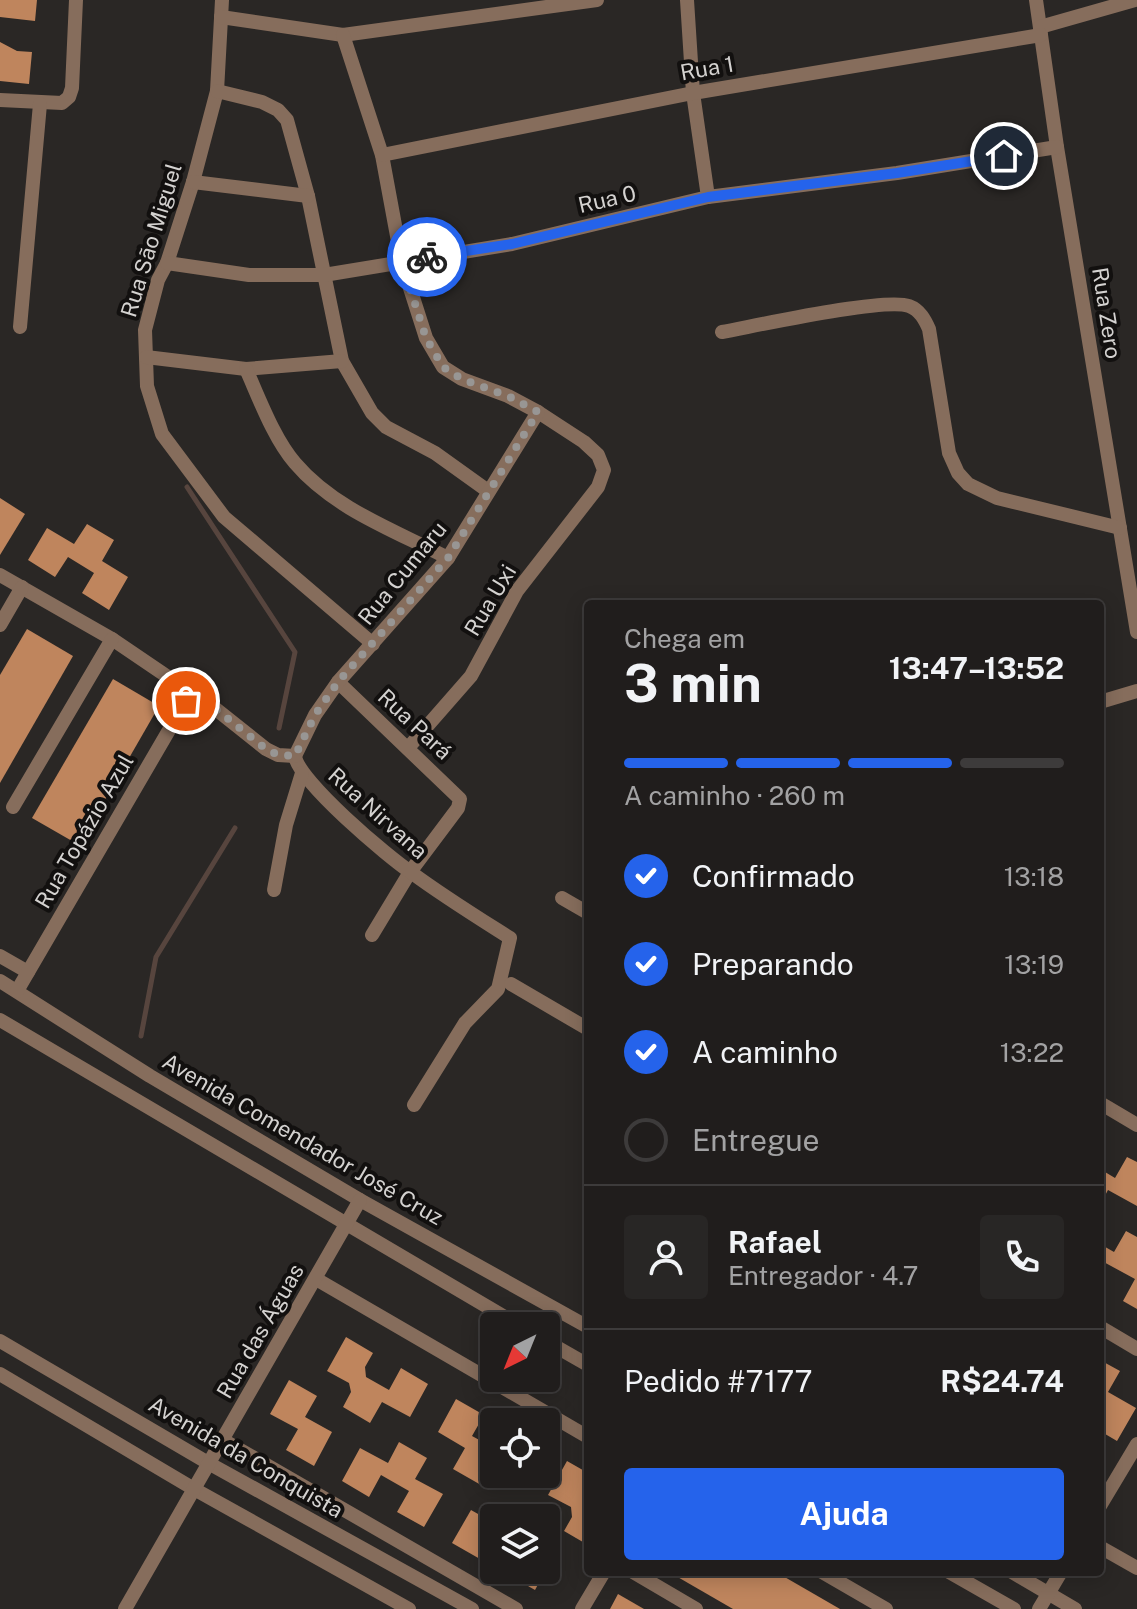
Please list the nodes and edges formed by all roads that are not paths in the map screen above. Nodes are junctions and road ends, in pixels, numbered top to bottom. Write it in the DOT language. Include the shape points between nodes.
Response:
graph roads {
  1 [pos="76,0"];
  2 [pos="222,0"];
  3 [pos="597,0"];
  4 [pos="687,0"];
  5 [pos="1036,0"];
  6 [pos="1135,0"];
  7 [pos="221,17"];
  8 [pos="1041,31"];
  9 [pos="343,35"];
  10 [pos="217,91"];
  11 [pos="693,93"];
  12 [pos="0,100"];
  13 [pos="40,104"];
  14 [pos="1057,147"];
  15 [pos="382,155"];
  16 [pos="193,182"];
  17 [pos="308,196"];
  18 [pos="708,197"];
  19 [pos="167,263"];
  20 [pos="402,263"];
  21 [pos="324,275"];
  22 [pos="20,327"];
  23 [pos="722,332"];
  24 [pos="146,357"];
  25 [pos="342,361"];
  26 [pos="246,369"];
  27 [pos="538,412"];
  28 [pos="488,491"];
  29 [pos="1120,528"];
  30 [pos="448,558"];
  31 [pos="0,575"];
  32 [pos="22,587"];
  33 [pos="0,625"];
  34 [pos="1137,632"];
  35 [pos="112,639"];
  36 [pos="373,644"];
  37 [pos="338,682"];
  38 [pos="1137,691"];
  39 [pos="186,693"];
  40 [pos="1104,701"];
  41 [pos="408,748"];
  42 [pos="295,756"];
  43 [pos="302,773"];
  44 [pos="13,807"];
  45 [pos="410,872"];
  46 [pos="274,890"];
  47 [pos="562,898"];
  48 [pos="584,911"];
  49 [pos="372,935"];
  50 [pos="0,956"];
  51 [pos="28,972"];
  52 [pos="0,981"];
  53 [pos="511,984"];
  54 [pos="17,991"];
  55 [pos="0,1020"];
  56 [pos="584,1027"];
  57 [pos="414,1105"];
  58 [pos="1104,1105"];
  59 [pos="1137,1125"];
  60 [pos="360,1200"];
  61 [pos="347,1226"];
  62 [pos="316,1279"];
  63 [pos="496,1312"];
  64 [pos="584,1325"];
  65 [pos="1104,1329"];
  66 [pos="0,1341"];
  67 [pos="560,1349"];
  68 [pos="1137,1349"];
  69 [pos="584,1363"];
  70 [pos="0,1374"];
  71 [pos="584,1435"];
  72 [pos="223,1440"];
  73 [pos="1137,1444"];
  74 [pos="210,1464"];
  75 [pos="194,1489"];
  76 [pos="1104,1499"];
  77 [pos="1104,1549"];
  78 [pos="1137,1568"];
  79 [pos="602,1576"];
  80 [pos="640,1576"];
  81 [pos="829,1576"];
  82 [pos="956,1576"];
  83 [pos="1019,1576"];
  84 [pos="1059,1576"];
  85 [pos="1049,1593"];
  86 [pos="125,1609"];
  87 [pos="409,1609"];
  88 [pos="472,1609"];
  89 [pos="516,1609"];
  90 [pos="582,1609"];
  91 [pos="696,1609"];
  92 [pos="886,1609"];
  93 [pos="1014,1609"];
  94 [pos="1039,1609"];
  95 [pos="1075,1609"];
  1 -- 13 [label="street" via="69,97 62,103"];
  2 -- 7 [label="street, Rua São Miguel"];
  3 -- 9 [label="street"];
  4 -- 11 [label="street"];
  5 -- 8 [label="street, Rua Zero"];
  6 -- 8 [label="street, Rua 1"];
  7 -- 9 [label="street"];
  7 -- 10 [label="street, Rua São Miguel"];
  8 -- 11 [label="street, Rua 1"];
  8 -- 14 [label="street, Rua Zero"];
  9 -- 15 [label="street"];
  10 -- 16 [label="street, Rua São Miguel"];
  10 -- 17 [label="street" via="262,102 287,120"];
  11 -- 15 [label="street, Rua 1"];
  11 -- 18 [label="street"];
  12 -- 13 [label="street"];
  13 -- 22 [label="street"];
  14 -- 18 [label="street, Rua 0"];
  14 -- 29 [label="street, Rua Zero"];
  15 -- 20 [label="street"];
  16 -- 17 [label="street"];
  16 -- 19 [label="street, Rua São Miguel"];
  17 -- 21 [label="street"];
  18 -- 20 [label="street, Rua 0" via="512,244"];
  19 -- 21 [label="street, Rua 0" via="249,275"];
  19 -- 24 [label="street, Rua São Miguel" via="145,330"];
  20 -- 21 [label="street, Rua 0"];
  20 -- 27 [label="street" via="426,338 443,367"];
  21 -- 25 [label="street"];
  23 -- 29 [label="street" via="866,307 910,306 929,329 949,453 968,484 997,498"];
  24 -- 26 [label="street"];
  24 -- 36 [label="street, Rua São Miguel" via="147,386 162,434 224,517"];
  25 -- 26 [label="street"];
  25 -- 28 [label="street" via="386,427 435,453"];
  26 -- 30 [label="street" via="294,462 347,506"];
  27 -- 28 [label="street, Rua Cumaru"];
  27 -- 41 [label="street, Rua Uxi" via="601,460 604,470 598,487 517,591 471,676"];
  28 -- 30 [label="street, Rua Cumaru"];
  29 -- 34 [label="street, Rua Zero"];
  30 -- 36 [label="street, Rua Cumaru"];
  31 -- 32 [label="street"];
  32 -- 33 [label="street"];
  32 -- 35 [label="street"];
  35 -- 39 [label="street"];
  35 -- 44 [label="street"];
  36 -- 37 [label="street, Rua Cumaru"];
  37 -- 41 [label="street, Rua Pará"];
  37 -- 42 [label="street, Rua Cumaru"];
  38 -- 40 [label="street"];
  39 -- 42 [label="street" via="212,706 266,749"];
  39 -- 51 [label="street, Rua Topázio Azul"];
  41 -- 45 [label="street, Rua Pará" via="460,799"];
  42 -- 43 [label="street, Rua Nirvana"];
  43 -- 45 [label="street, Rua Nirvana"];
  43 -- 46 [label="street"];
  45 -- 49 [label="street"];
  45 -- 57 [label="street, Rua Nirvana" via="510,938 498,989 465,1023"];
  47 -- 48 [label="street"];
  50 -- 51 [label="street"];
  51 -- 54 [label="street, Rua Topázio Azul"];
  52 -- 54 [label="street, Avenida Comendador José Cruz"];
  53 -- 56 [label="street"];
  54 -- 60 [label="street, Avenida Comendador José Cruz"];
  55 -- 61 [label="street"];
  58 -- 59 [label="street"];
  60 -- 61 [label="street, Rua das Águas"];
  60 -- 64 [label="street, Avenida Comendador José Cruz"];
  61 -- 62 [label="street, Rua das Águas"];
  61 -- 63 [label="street"];
  62 -- 71 [label="street"];
  62 -- 72 [label="street, Rua das Águas"];
  65 -- 68 [label="street"];
  66 -- 74 [label="street, Avenida da Conquista"];
  67 -- 69 [label="street"];
  70 -- 75 [label="street"];
  72 -- 74 [label="street, Rua das Águas"];
  72 -- 89 [label="street"];
  73 -- 76 [label="street"];
  74 -- 75 [label="street, Rua das Águas"];
  74 -- 88 [label="street, Avenida da Conquista"];
  75 -- 86 [label="street, Rua das Águas"];
  75 -- 87 [label="street"];
  77 -- 78 [label="street"];
  79 -- 90 [label="street"];
  80 -- 91 [label="street"];
  81 -- 92 [label="street"];
  82 -- 93 [label="street"];
  83 -- 85 [label="street"];
  84 -- 85 [label="street"];
  85 -- 94 [label="street"];
  85 -- 95 [label="street"];
}
